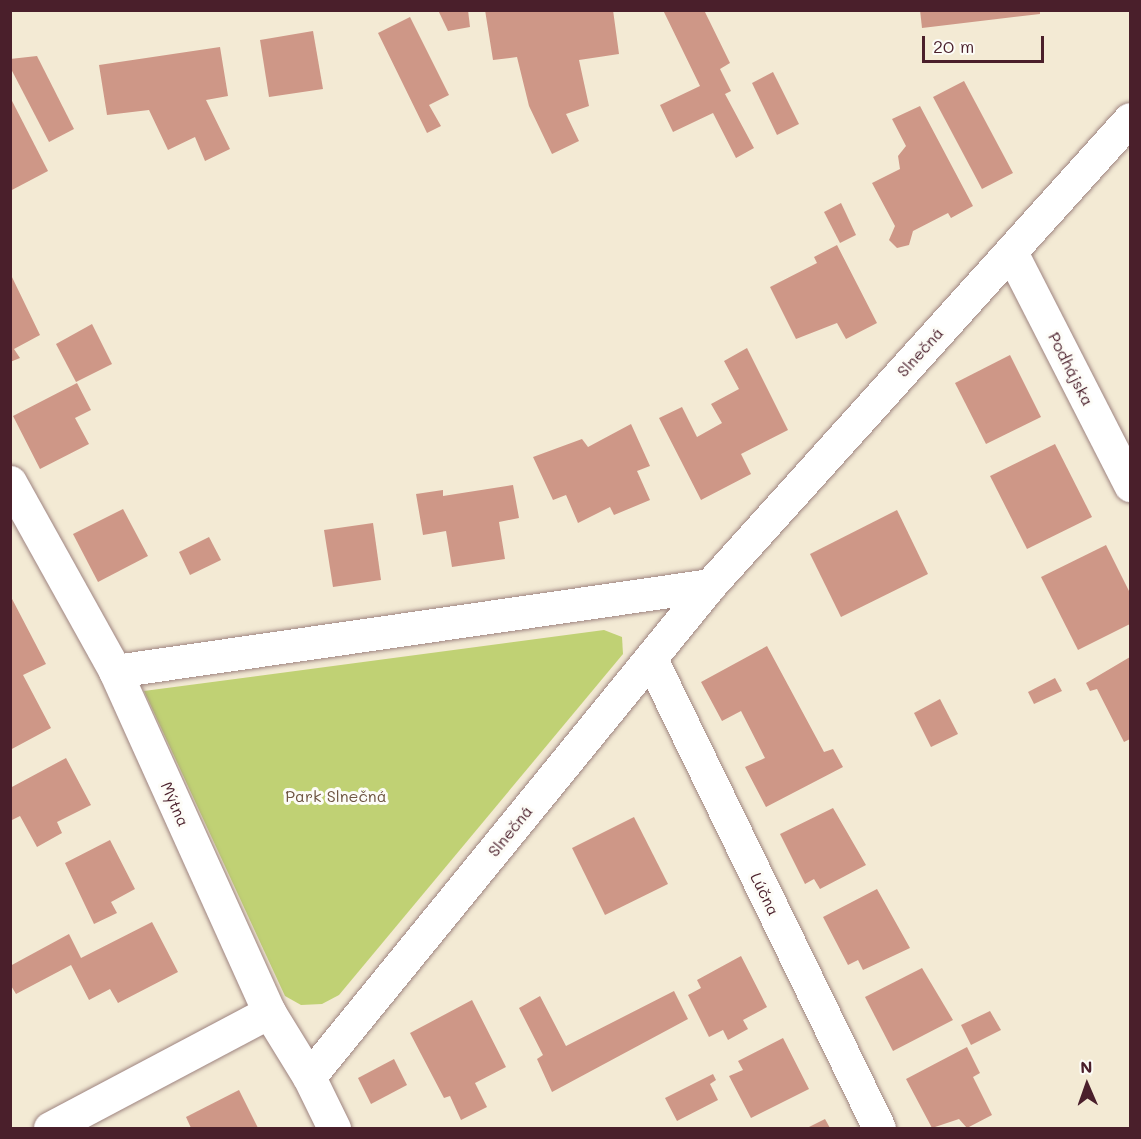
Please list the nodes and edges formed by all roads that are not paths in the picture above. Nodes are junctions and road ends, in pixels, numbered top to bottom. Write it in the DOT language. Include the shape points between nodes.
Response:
graph roads {
  1 [pos="1131,120"];
  2 [pos="1011,252"];
  3 [pos="10,482"];
  4 [pos="1131,485"];
  5 [pos="710,585"];
  6 [pos="651,659"];
  7 [pos="116,671"];
  8 [pos="269,1012"];
  9 [pos="309,1077"];
  10 [pos="50,1128"];
  11 [pos="334,1128"];
  12 [pos="879,1128"];
  1 -- 2 [label="street, Slnečná"];
  2 -- 4 [label="street, Podhájska"];
  2 -- 5 [label="street, Slnečná"];
  3 -- 7 [label="street, Mýtna"];
  5 -- 6 [label="street, Slnečná"];
  5 -- 7 [label="street"];
  6 -- 9 [label="street, Slnečná"];
  6 -- 12 [label="street, Lúčna"];
  7 -- 8 [label="street, Mýtna"];
  8 -- 9 [label="street, Mýtna"];
  8 -- 10 [label="street"];
  9 -- 11 [label="street, Mýtna"];
}
